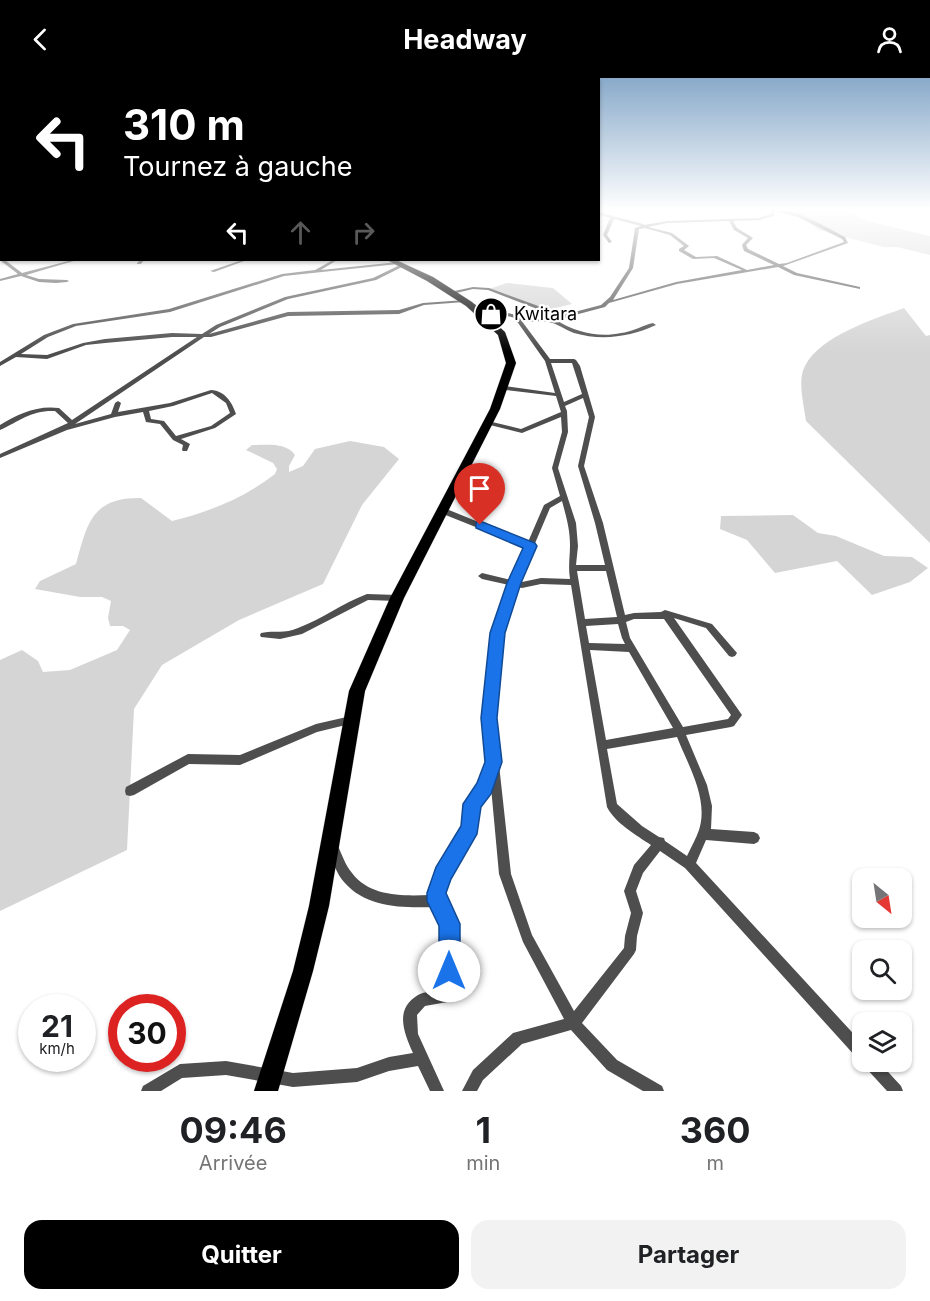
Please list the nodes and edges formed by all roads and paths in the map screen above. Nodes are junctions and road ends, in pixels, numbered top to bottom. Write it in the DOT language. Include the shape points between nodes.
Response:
graph roads {
  1 [pos="632,257"];
  2 [pos="694,257"];
  3 [pos="710,257"];
  4 [pos="717,257"];
  5 [pos="761,257"];
  6 [pos="802,257"];
  7 [pos="5,261"];
  8 [pos="71,261"];
  9 [pos="242,261"];
  10 [pos="320,261"];
  11 [pos="333,261"];
  12 [pos="395,261"];
  13 [pos="325,266"];
  14 [pos="778,266"];
  15 [pos="744,270"];
  16 [pos="212,271"];
  17 [pos="316,271"];
  18 [pos="19,274"];
  19 [pos="0,280"];
  20 [pos="67,281"];
  21 [pos="858,288"];
  22 [pos="462,299"];
  23 [pos="609,302"];
  24 [pos="563,317"];
  25 [pos="519,320"];
  26 [pos="552,320"];
  27 [pos="653,325"];
  28 [pos="199,337"];
  29 [pos="15,355"];
  30 [pos="548,361"];
  31 [pos="0,364"];
  32 [pos="505,388"];
  33 [pos="586,395"];
  34 [pos="118,403"];
  35 [pos="562,404"];
  36 [pos="146,410"];
  37 [pos="114,415"];
  38 [pos="488,423"];
  39 [pos="72,424"];
  40 [pos="0,428"];
  41 [pos="65,428"];
  42 [pos="175,439"];
  43 [pos="185,450"];
  44 [pos="0,456"];
  45 [pos="562,498"];
  46 [pos="441,510"];
  47 [pos="530,546"];
  48 [pos="572,568"];
  49 [pos="610,568"];
  50 [pos="482,576"];
  51 [pos="574,582"];
  52 [pos="514,583"];
  53 [pos="397,598"];
  54 [pos="665,614"];
  55 [pos="621,620"];
  56 [pos="582,623"];
  57 [pos="264,635"];
  58 [pos="586,646"];
  59 [pos="630,648"];
  60 [pos="732,653"];
  61 [pos="351,720"];
  62 [pos="679,730"];
  63 [pos="602,745"];
  64 [pos="494,762"];
  65 [pos="130,790"];
  66 [pos="704,834"];
  67 [pos="754,838"];
  68 [pos="329,841"];
  69 [pos="660,842"];
  70 [pos="689,864"];
  71 [pos="437,901"];
  72 [pos="573,1023"];
  73 [pos="852,1042"];
  74 [pos="422,1059"];
  75 [pos="879,1072"];
  76 [pos="273,1076"];
  77 [pos="148,1091"];
  78 [pos="266,1091"];
  79 [pos="437,1091"];
  80 [pos="469,1091"];
  81 [pos="657,1091"];
  82 [pos="896,1091"];
  1 -- 23 [label="street" via="631,268"];
  2 -- 3 [label="street"];
  4 -- 15 [label="street"];
  5 -- 14 [label="street"];
  6 -- 14 [label="street"];
  7 -- 18 [label="street"];
  8 -- 18 [label="street"];
  9 -- 16 [label="street"];
  10 -- 13 [label="street"];
  11 -- 13 [label="street"];
  12 -- 17 [label="street"];
  12 -- 22 [label="highway"];
  12 -- 28 [label="street" via="371,280 278,300"];
  13 -- 17 [label="street"];
  14 -- 15 [label="street"];
  14 -- 21 [label="street"];
  15 -- 23 [label="street"];
  17 -- 29 [label="street" via="272,277 170,310 63,328"];
  18 -- 19 [label="street"];
  18 -- 20 [label="street" via="39,281"];
  22 -- 24 [label="street" via="473,288 489,289"];
  22 -- 25 [label="street"];
  22 -- 28 [label="street" via="399,312 288,314"];
  22 -- 32 [label="highway" via="502,334 511,363"];
  23 -- 24 [label="street"];
  24 -- 26 [label="street"];
  25 -- 26 [label="street"];
  25 -- 30 [label="street"];
  26 -- 27 [label="street" via="577,332 609,336"];
  28 -- 29 [label="street" via="172,335 105,341 46,357"];
  28 -- 39 [label="street"];
  29 -- 31 [label="street"];
  30 -- 33 [label="street" via="574,361"];
  30 -- 35 [label="street"];
  32 -- 35 [label="street"];
  32 -- 38 [label="highway"];
  33 -- 35 [label="street"];
  33 -- 49 [label="street" via="592,417 581,466"];
  34 -- 37 [label="street"];
  35 -- 38 [label="street" via="522,431"];
  35 -- 45 [label="street" via="565,432 555,468"];
  36 -- 37 [label="street"];
  36 -- 42 [label="street" via="148,421 162,422"];
  36 -- 42 [label="street" via="213,391 229,402 232,414 224,421"];
  37 -- 41 [label="street"];
  38 -- 46 [label="highway"];
  39 -- 40 [label="street" via="57,409 43,408 25,413"];
  39 -- 41 [label="street"];
  41 -- 44 [label="street"];
  42 -- 43 [label="street" via="187,444"];
  45 -- 47 [label="street" via="547,507"];
  45 -- 48 [label="street" via="572,524"];
  46 -- 47 [label="street"];
  46 -- 53 [label="highway"];
  47 -- 52 [label="street"];
  48 -- 49 [label="street"];
  48 -- 51 [label="street"];
  49 -- 55 [label="street"];
  50 -- 52 [label="street"];
  51 -- 52 [label="street"];
  51 -- 56 [label="street"];
  52 -- 64 [label="street" via="498,633 490,688"];
  53 -- 57 [label="street" via="367,597 299,632"];
  53 -- 61 [label="highway" via="364,671"];
  54 -- 55 [label="street"];
  54 -- 60 [label="street" via="709,626"];
  54 -- 62 [label="street" via="736,715 731,723"];
  55 -- 56 [label="street"];
  55 -- 59 [label="street"];
  56 -- 58 [label="street"];
  58 -- 59 [label="street"];
  58 -- 63 [label="street"];
  59 -- 62 [label="street"];
  61 -- 65 [label="street" via="315,728 240,760 188,759"];
  61 -- 68 [label="highway"];
  62 -- 63 [label="street"];
  62 -- 66 [label="street" via="702,785 707,806"];
  63 -- 69 [label="street" via="612,807 624,820"];
  64 -- 71 [label="street" via="484,788 472,804 470,828 443,874"];
  64 -- 72 [label="street" via="510,893 542,969"];
  66 -- 67 [label="street"];
  66 -- 70 [label="street"];
  68 -- 71 [label="street" via="351,881 369,893 396,902"];
  68 -- 76 [label="highway" via="319,906"];
  69 -- 70 [label="street"];
  69 -- 72 [label="street" via="638,869 630,891 637,913 630,951"];
  70 -- 73 [label="street"];
  71 -- 74 [label="street" via="449,924 448,996 422,1000 410,1012 411,1034"];
  72 -- 80 [label="street" via="518,1038 478,1075"];
  72 -- 81 [label="street" via="612,1065"];
  74 -- 76 [label="street" via="389,1064 357,1075 293,1080"];
  74 -- 79 [label="street"];
  75 -- 82 [label="street"];
  76 -- 77 [label="street" via="226,1068 180,1071"];
  76 -- 78 [label="highway"];
}
